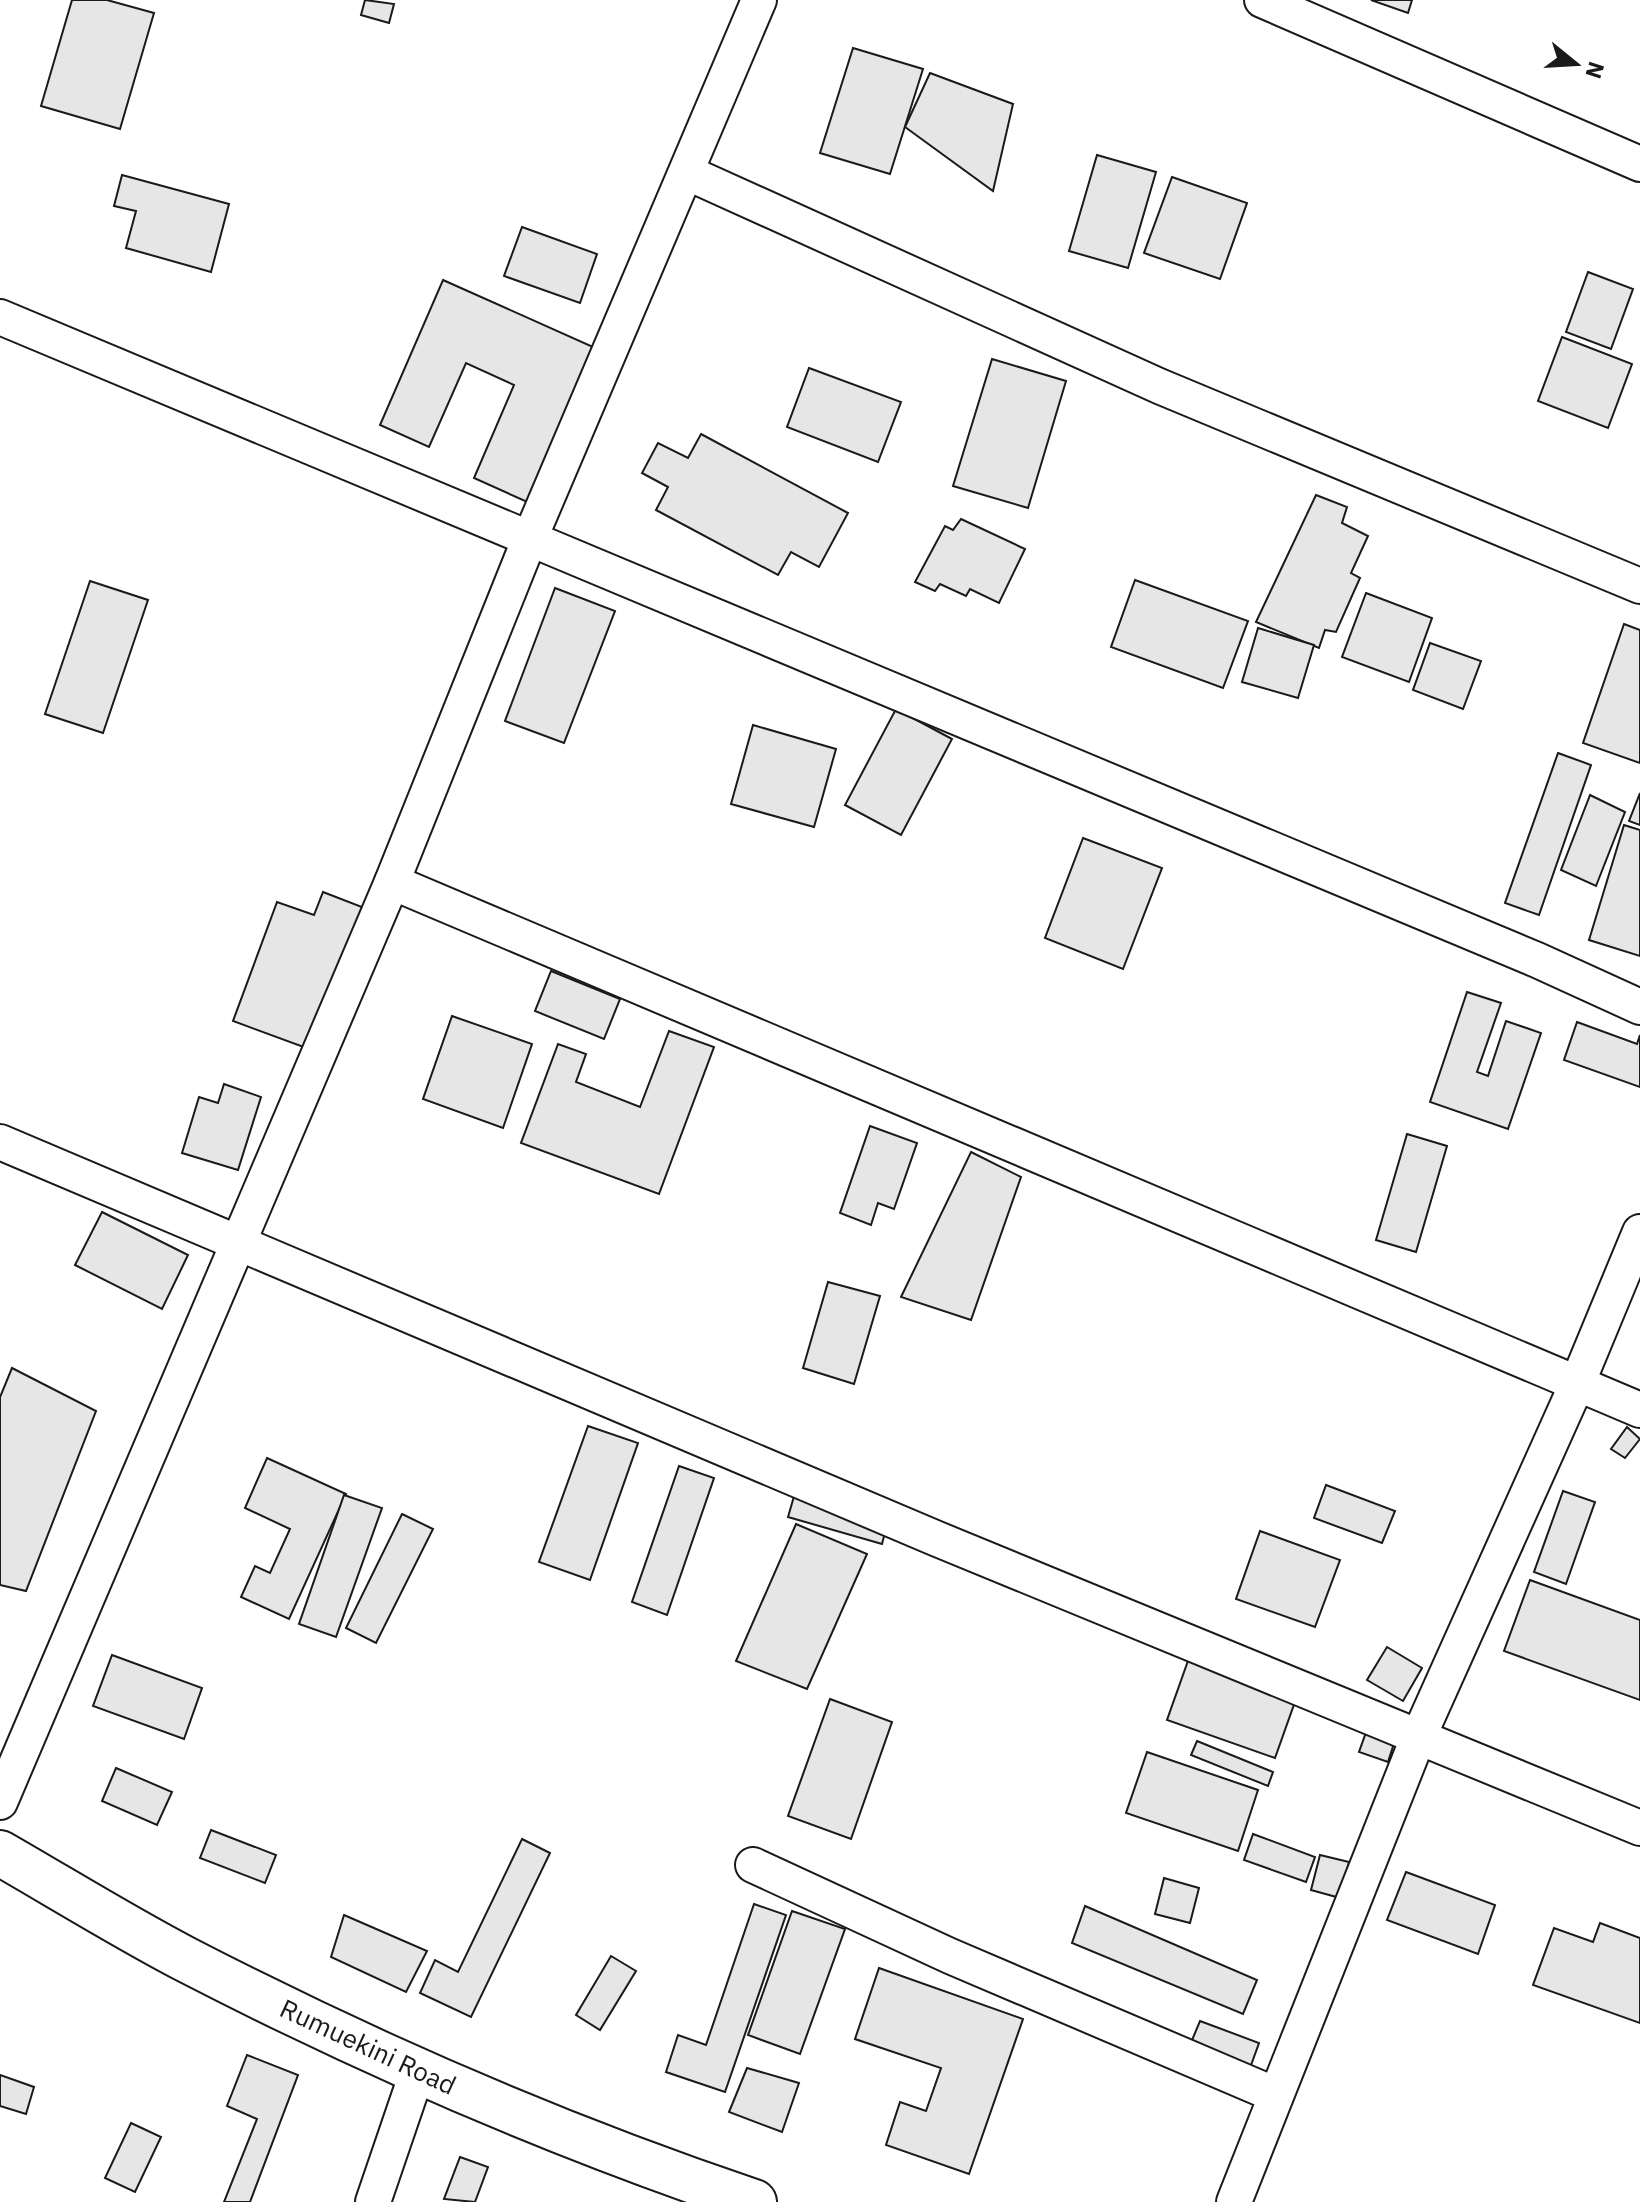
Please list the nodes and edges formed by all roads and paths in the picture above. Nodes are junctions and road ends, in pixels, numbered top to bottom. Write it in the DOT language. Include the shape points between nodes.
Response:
graph roads {
  1 [pos="759,0"];
  2 [pos="1262,0"];
  3 [pos="1640,164"];
  4 [pos="688,173"];
  5 [pos="0,317"];
  6 [pos="530,538"];
  7 [pos="1640,586"];
  8 [pos="392,882"];
  9 [pos="1640,1007"];
  10 [pos="0,1142"];
  11 [pos="1640,1232"];
  12 [pos="239,1245"];
  13 [pos="1577,1384"];
  14 [pos="1640,1410"];
  15 [pos="1418,1738"];
  16 [pos="0,1802"];
  17 [pos="1640,1828"];
  18 [pos="0,1853"];
  19 [pos="753,1865"];
  20 [pos="417,2073"];
  21 [pos="1276,2095"];
  22 [pos="373,2202"];
  23 [pos="754,2202"];
  24 [pos="1234,2202"];
  1 -- 4 [label="street"];
  2 -- 3 [label="street"];
  4 -- 6 [label="street"];
  4 -- 7 [label="street" via="1159,386"];
  5 -- 6 [label="street"];
  6 -- 8 [label="street"];
  6 -- 9 [label="street"];
  8 -- 12 [label="street"];
  8 -- 13 [label="street"];
  10 -- 12 [label="street"];
  11 -- 13 [label="street"];
  12 -- 15 [label="street"];
  12 -- 16 [label="street"];
  13 -- 14 [label="street"];
  13 -- 15 [label="street"];
  15 -- 17 [label="street"];
  15 -- 21 [label="street"];
  18 -- 20 [label="street, Rumuekini Road" via="183,1958"];
  19 -- 21 [label="street"];
  20 -- 22 [label="street"];
  20 -- 23 [label="street, Rumuekini Road" via="638,2163"];
  21 -- 24 [label="street"];
}
